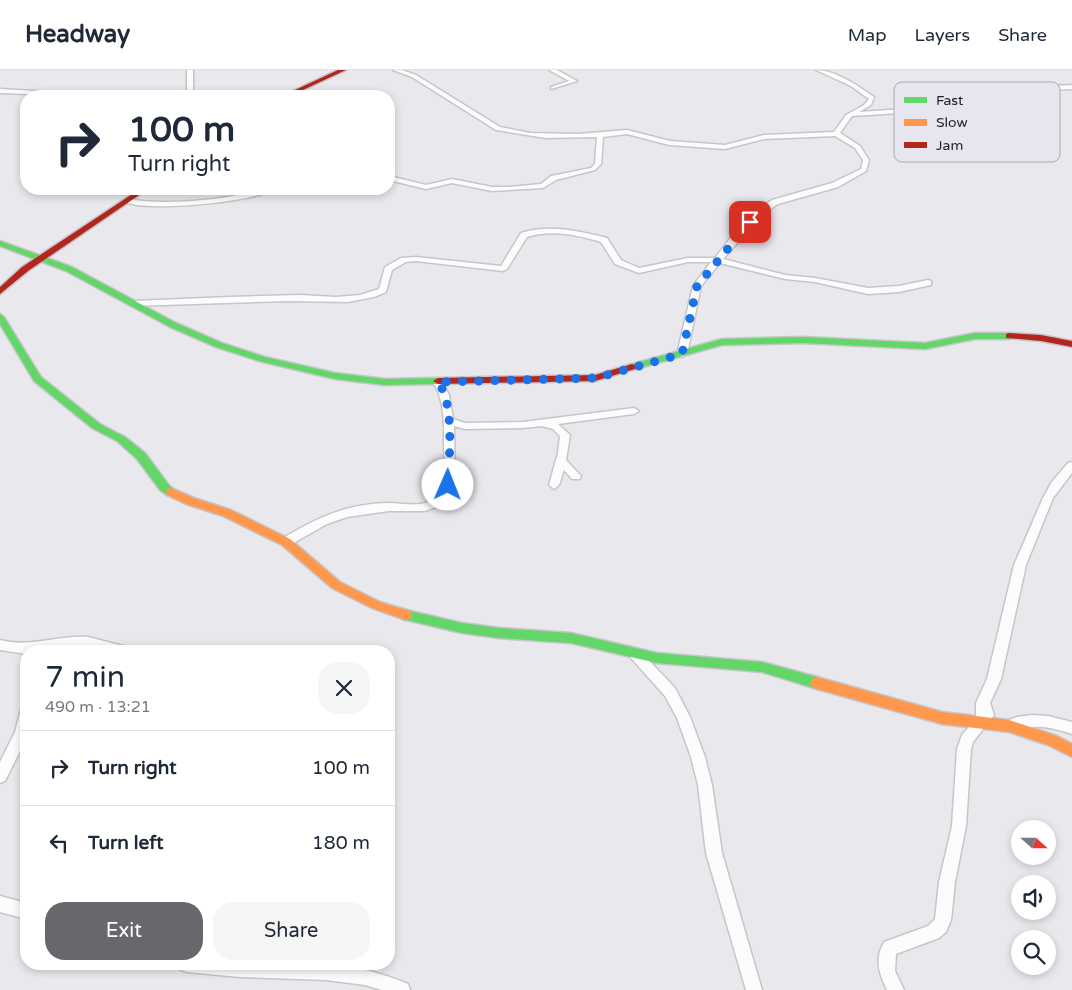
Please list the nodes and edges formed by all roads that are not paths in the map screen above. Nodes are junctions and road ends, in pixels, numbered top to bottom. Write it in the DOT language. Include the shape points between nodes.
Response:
graph roads {
  1 [pos="190,70"];
  2 [pos="343,70"];
  3 [pos="396,70"];
  4 [pos="552,70"];
  5 [pos="819,70"];
  6 [pos="553,88"];
  7 [pos="190,90"];
  8 [pos="298,90"];
  9 [pos="0,91"];
  10 [pos="20,92"];
  11 [pos="894,111"];
  12 [pos="850,114"];
  13 [pos="836,134"];
  14 [pos="600,135"];
  15 [pos="395,179"];
  16 [pos="136,195"];
  17 [pos="248,195"];
  18 [pos="127,201"];
  19 [pos="0,243"];
  20 [pos="42,257"];
  21 [pos="718,260"];
  22 [pos="928,283"];
  23 [pos="0,291"];
  24 [pos="134,304"];
  25 [pos="0,317"];
  26 [pos="1072,344"];
  27 [pos="682,354"];
  28 [pos="438,382"];
  29 [pos="634,411"];
  30 [pos="448,421"];
  31 [pos="542,423"];
  32 [pos="561,461"];
  33 [pos="1072,466"];
  34 [pos="576,476"];
  35 [pos="554,485"];
  36 [pos="286,542"];
  37 [pos="64,645"];
  38 [pos="97,645"];
  39 [pos="0,646"];
  40 [pos="20,650"];
  41 [pos="635,654"];
  42 [pos="993,720"];
  43 [pos="1072,728"];
  44 [pos="20,743"];
  45 [pos="1072,751"];
  46 [pos="0,776"];
  47 [pos="0,904"];
  48 [pos="20,909"];
  49 [pos="275,970"];
  50 [pos="402,990"];
  51 [pos="754,990"];
  52 [pos="896,990"];
  1 -- 7 [label="street"];
  2 -- 8 [label="street"];
  3 -- 14 [label="street" via="414,76 498,129 544,137"];
  4 -- 6 [label="street" via="574,81"];
  5 -- 12 [label="street" via="853,85 872,98 866,106"];
  9 -- 10 [label="street"];
  11 -- 12 [label="street"];
  12 -- 13 [label="street"];
  13 -- 14 [label="street" via="764,137 725,147 669,143 627,132"];
  13 -- 21 [label="street" via="865,155 864,170 834,185 767,207"];
  14 -- 15 [label="street" via="598,164 593,169 554,178 543,186 492,189 452,181 426,186"];
  16 -- 18 [label="street"];
  17 -- 18 [label="street" via="192,202"];
  18 -- 20 [label="street"];
  19 -- 20 [label="street"];
  20 -- 23 [label="street"];
  20 -- 24 [label="street"];
  21 -- 22 [label="street" via="785,277 868,291"];
  21 -- 24 [label="street" via="688,260 639,271 618,262 604,240 557,231 540,232 524,235 503,269 404,260 388,269 383,290 359,299"];
  21 -- 27 [label="street" via="697,286"];
  24 -- 28 [label="street" via="173,325 262,359 335,376 385,382"];
  25 -- 36 [label="street" via="37,379 96,426 122,438 164,487 182,498 227,513"];
  26 -- 27 [label="street" via="1008,336 975,336 917,346 769,340 722,342"];
  27 -- 28 [label="street" via="596,378"];
  28 -- 30 [label="street" via="446,399"];
  29 -- 31 [label="street"];
  30 -- 31 [label="street" via="473,426"];
  30 -- 36 [label="street" via="448,485 443,498 435,504 374,508 330,517"];
  31 -- 32 [label="street" via="557,427 565,435"];
  32 -- 34 [label="street"];
  32 -- 35 [label="street"];
  33 -- 42 [label="street" via="1048,498 1020,565 994,679 985,696"];
  36 -- 41 [label="street" via="336,585 393,612 462,628 570,638"];
  37 -- 38 [label="street" via="77,642"];
  39 -- 40 [label="street"];
  41 -- 42 [label="street" via="688,662 762,667 942,718"];
  41 -- 51 [label="street" via="670,692 698,757 714,853"];
  42 -- 43 [label="street" via="1039,721"];
  42 -- 45 [label="street" via="1052,740"];
  42 -- 52 [label="street" via="968,740 964,749 959,826 943,920 934,932 890,948 886,955 887,972"];
  44 -- 46 [label="street"];
  47 -- 48 [label="street"];
  49 -- 50 [label="street" via="364,975"];
}
